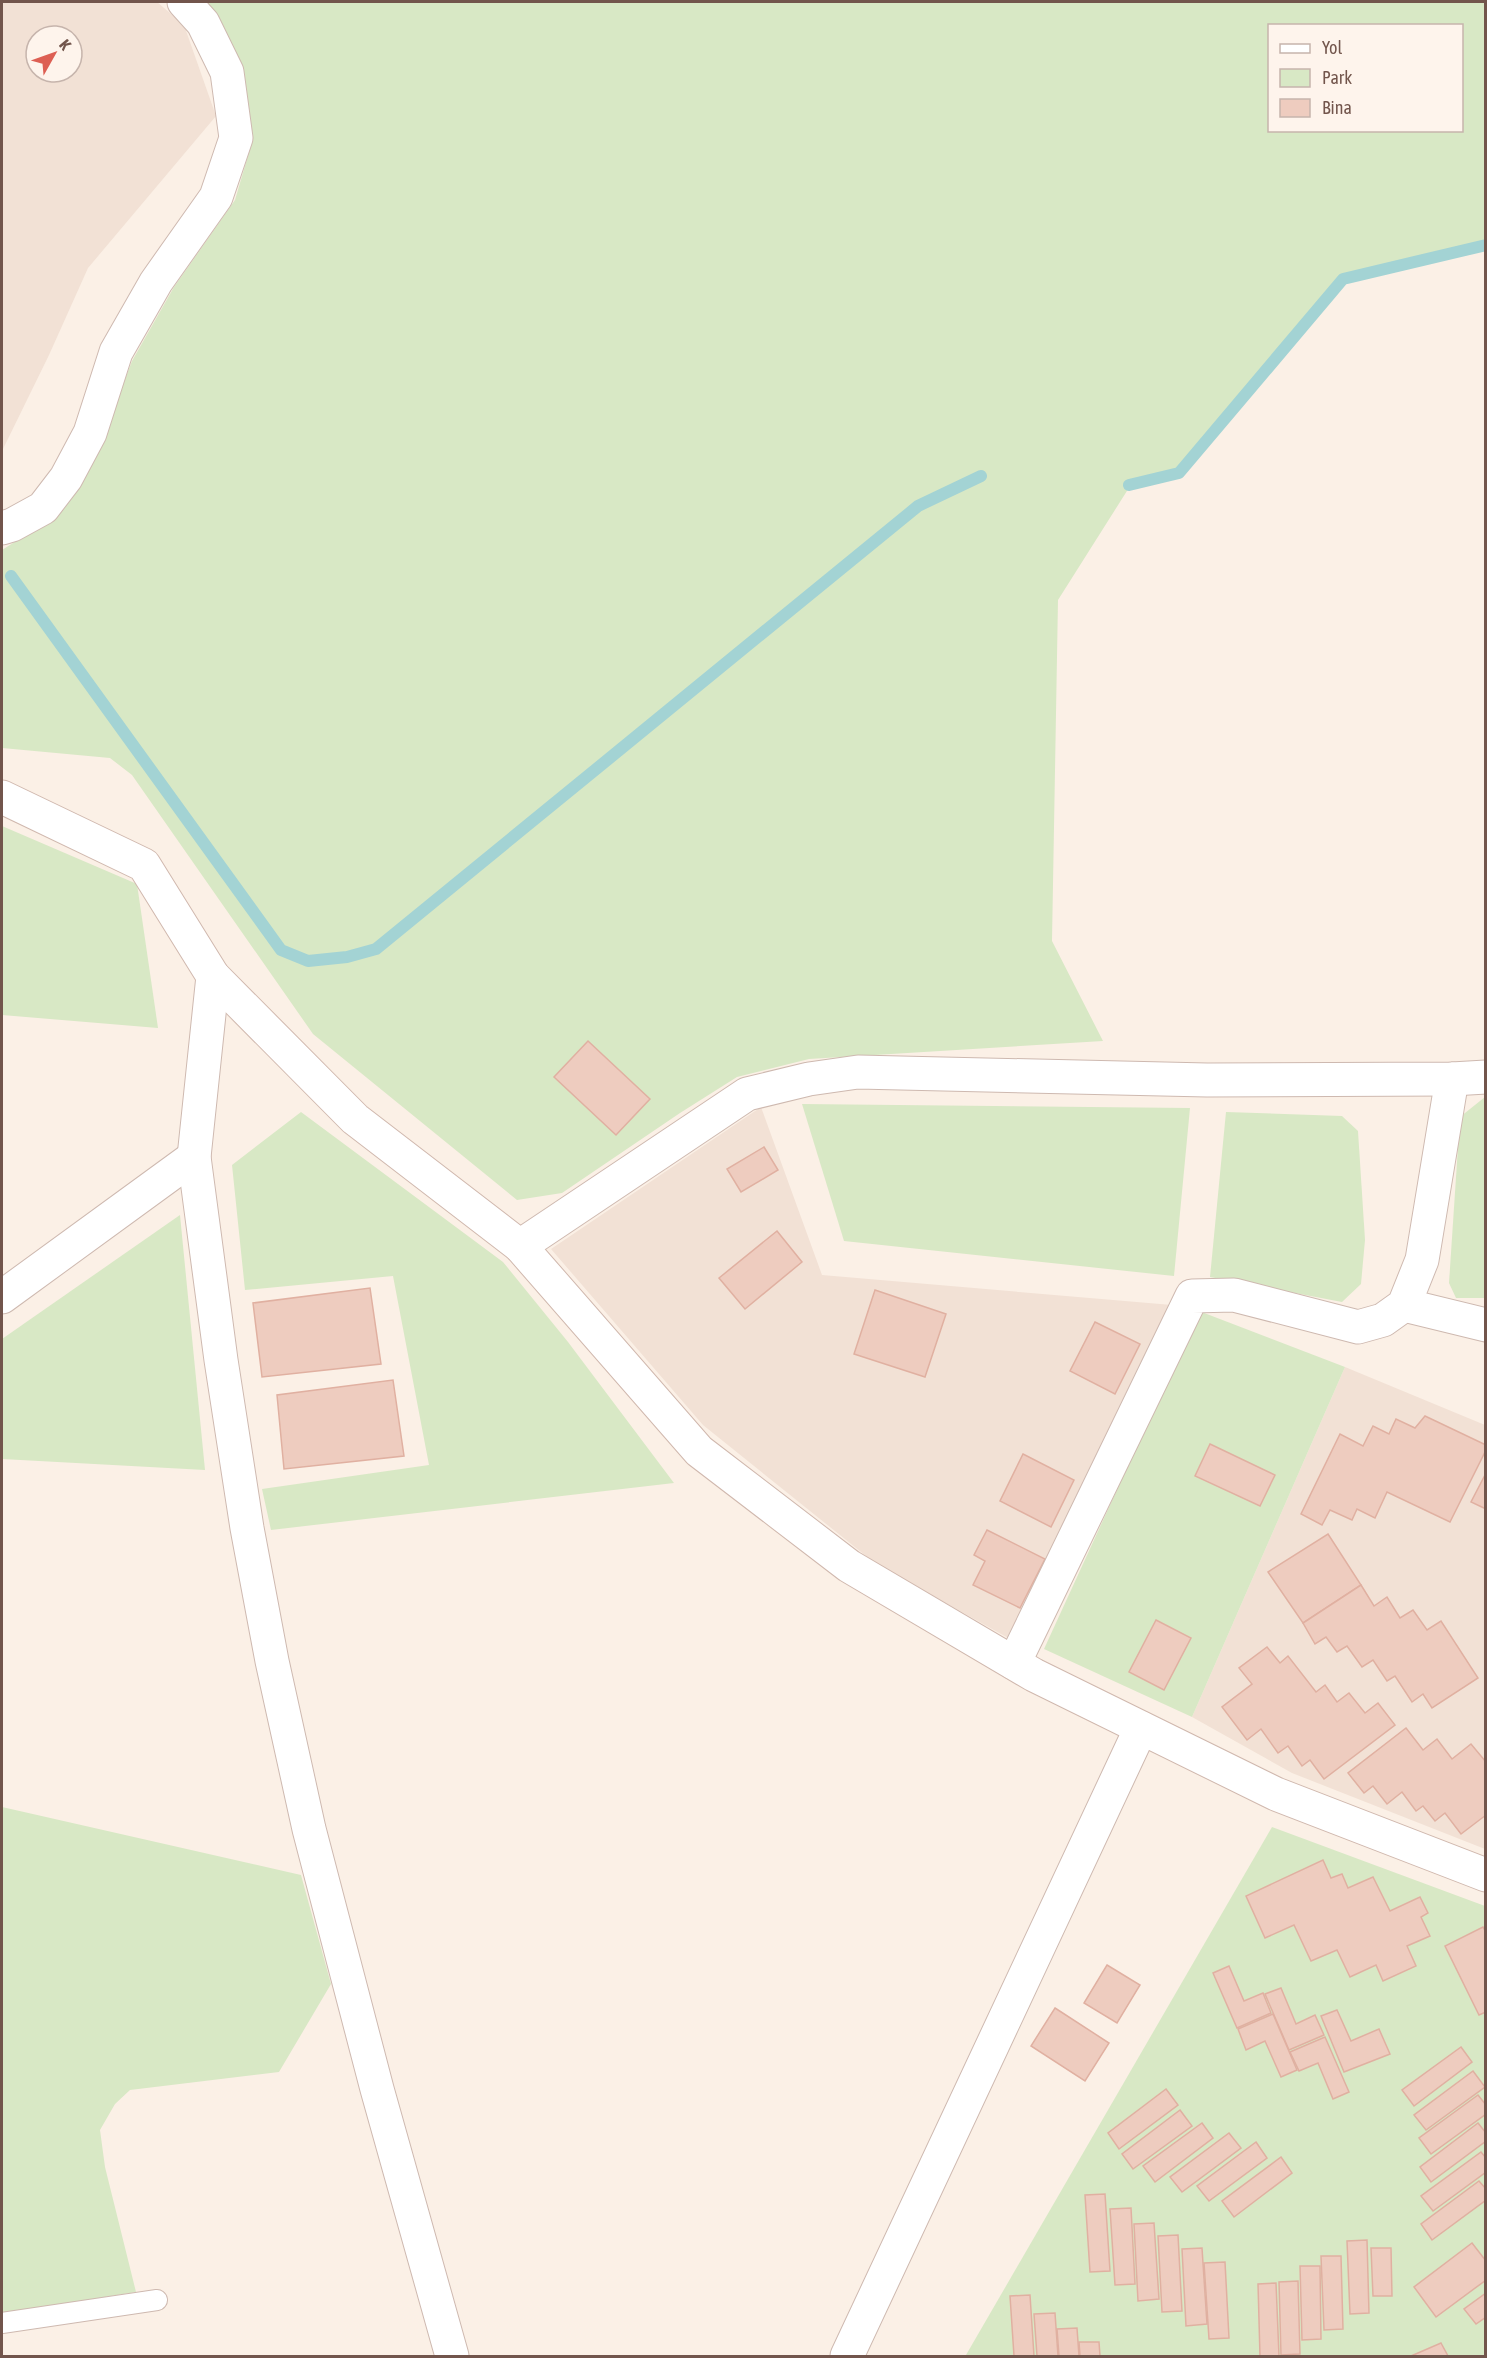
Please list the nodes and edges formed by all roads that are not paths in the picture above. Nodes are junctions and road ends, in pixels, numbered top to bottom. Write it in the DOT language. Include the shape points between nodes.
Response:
graph roads {
  1 [pos="184,2"];
  2 [pos="2,528"];
  3 [pos="2,797"];
  4 [pos="213,976"];
  5 [pos="1485,1077"];
  6 [pos="1452,1079"];
  7 [pos="194,1157"];
  8 [pos="520,1246"];
  9 [pos="2,1297"];
  10 [pos="1404,1305"];
  11 [pos="1485,1325"];
  12 [pos="1014,1662"];
  13 [pos="1141,1728"];
  14 [pos="1485,1875"];
  15 [pos="157,2300"];
  16 [pos="2,2323"];
  17 [pos="452,2356"];
  18 [pos="847,2356"];
  1 -- 2 [label="street" via="203,23 227,72 236,138 233,148 216,196 156,282 116,352 90,433 66,478 43,508"];
  3 -- 4 [label="street" via="144,865"];
  4 -- 7 [label="street"];
  4 -- 8 [label="street" via="355,1119"];
  5 -- 6 [label="street"];
  6 -- 8 [label="street" via="1207,1080 858,1072 809,1079 747,1094"];
  6 -- 10 [label="street" via="1422,1260"];
  7 -- 9 [label="street"];
  7 -- 17 [label="street" via="247,1528 272,1661 309,1829 376,2089"];
  8 -- 12 [label="street" via="699,1451 849,1566"];
  10 -- 11 [label="street"];
  10 -- 12 [label="street" via="1383,1320 1359,1327 1234,1295 1192,1296"];
  12 -- 13 [label="street"];
  13 -- 14 [label="street" via="1276,1794"];
  13 -- 18 [label="street"];
  15 -- 16 [label="lane"];
}
